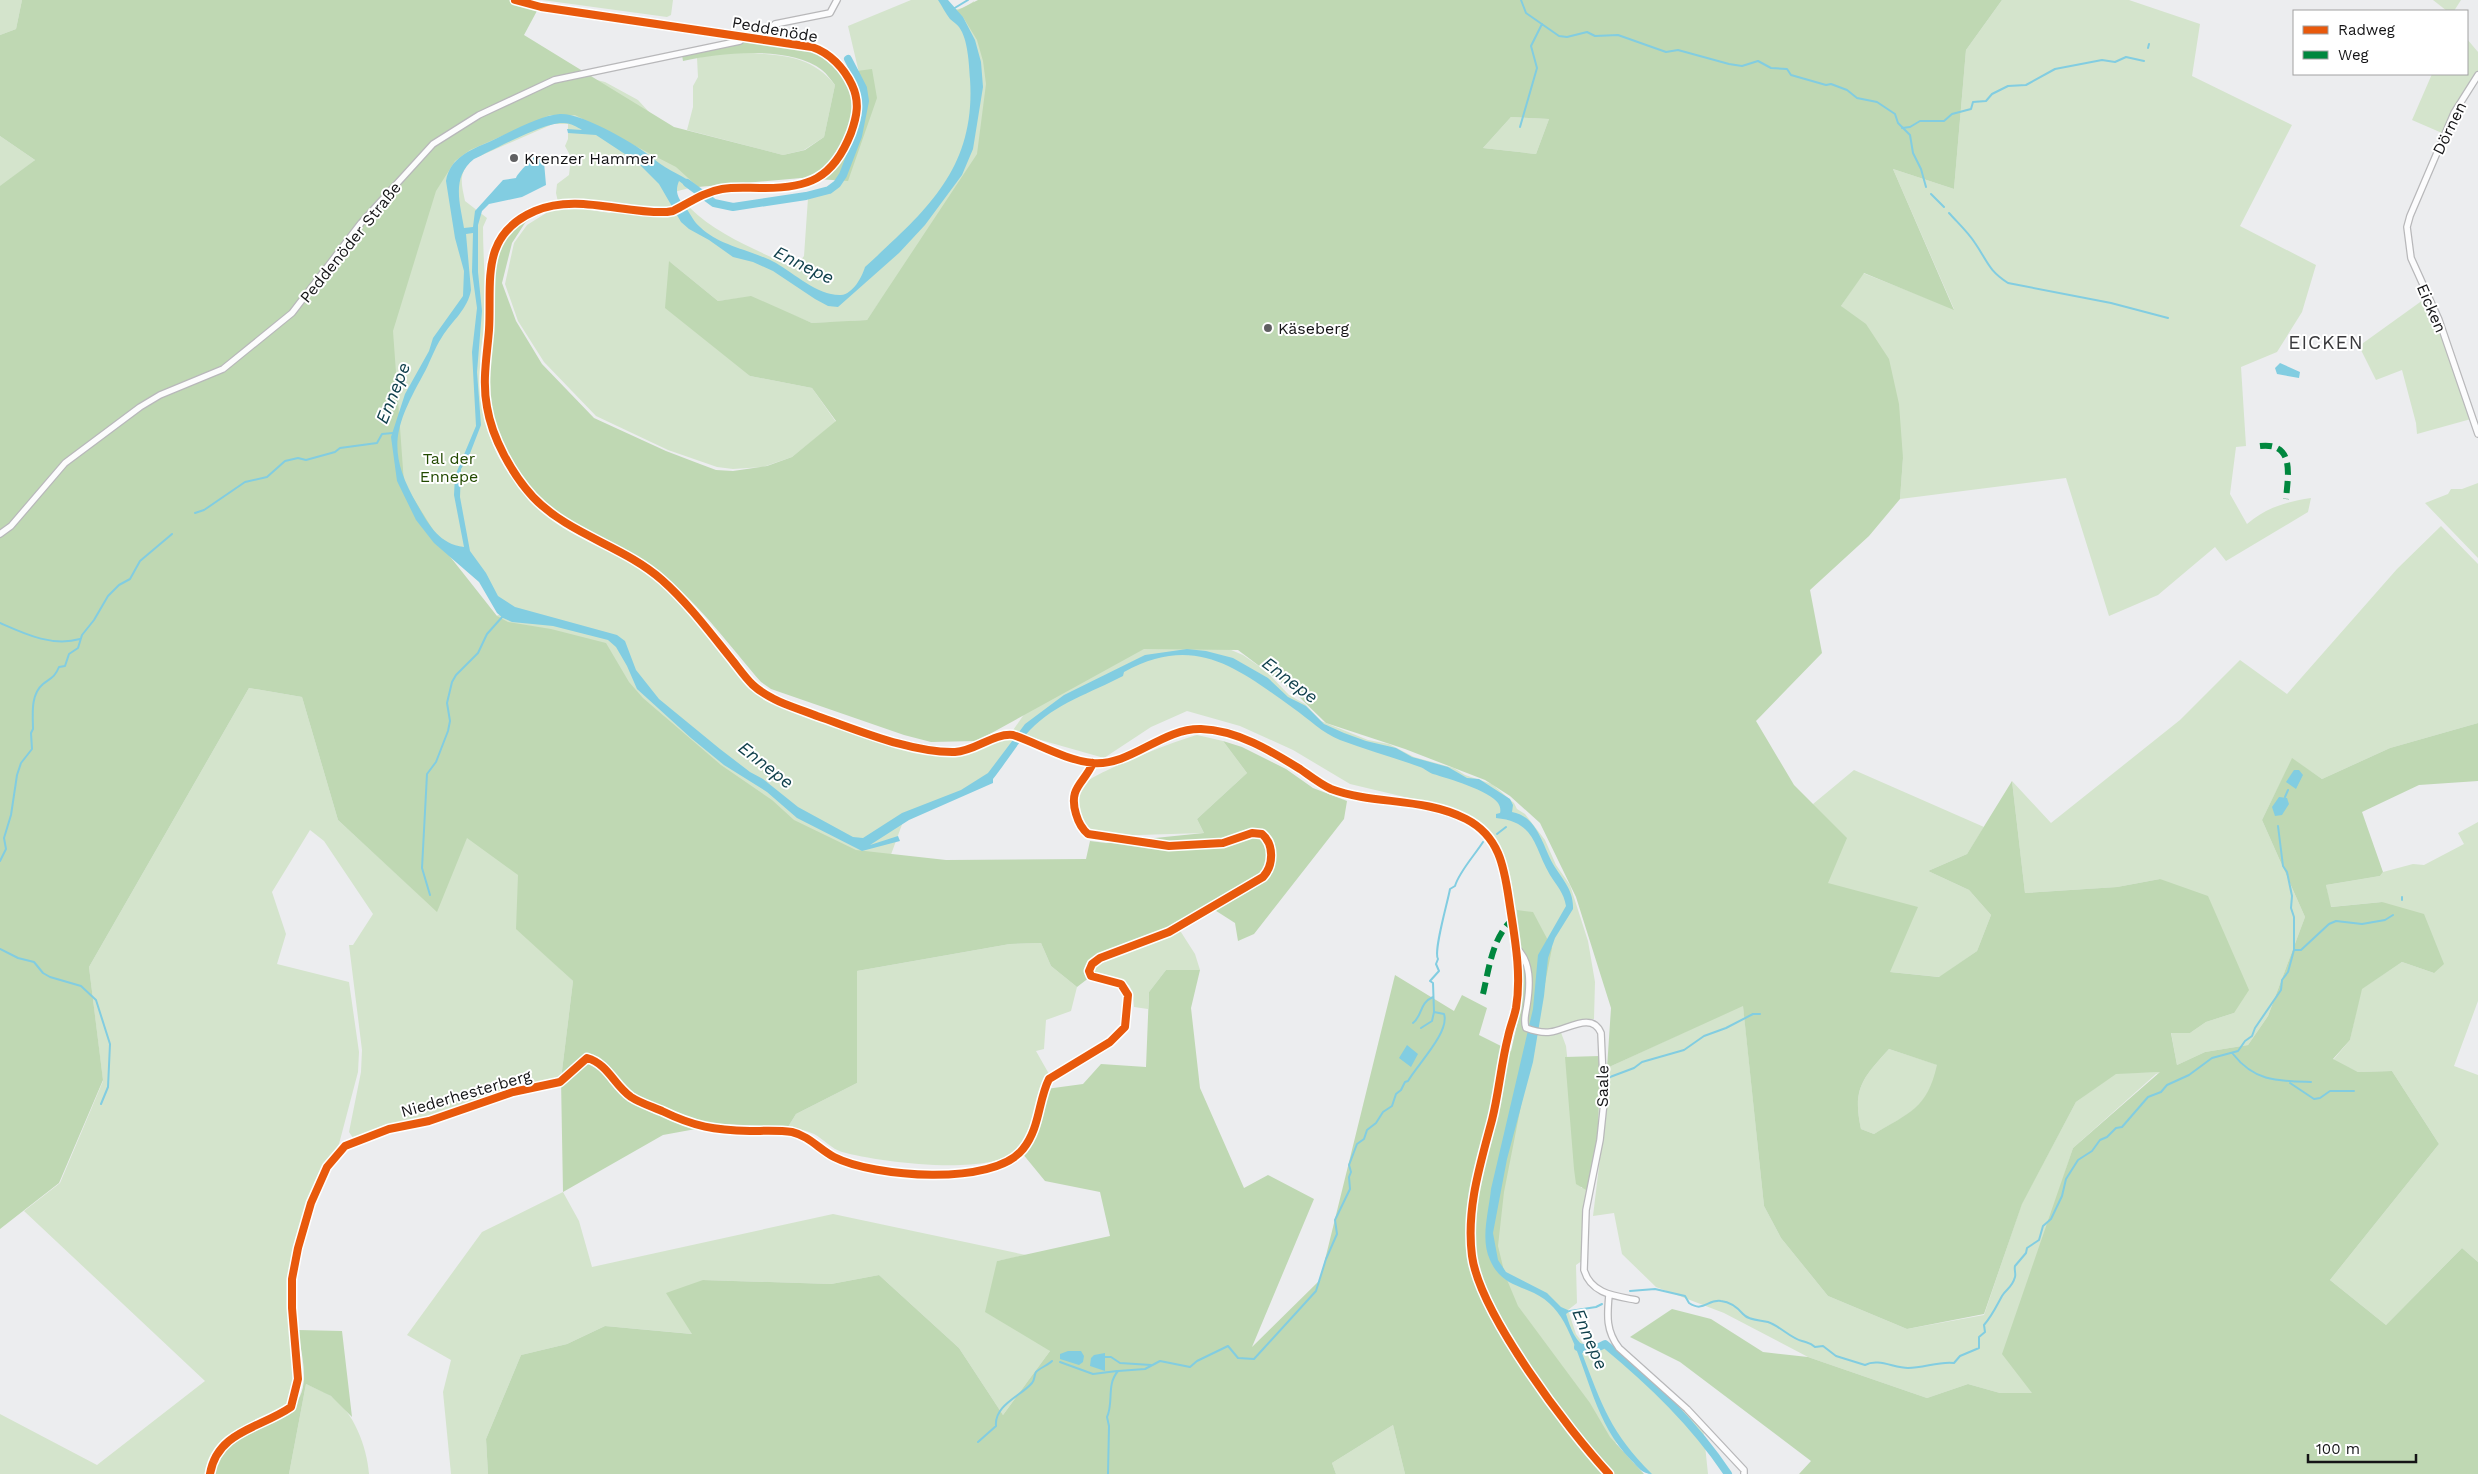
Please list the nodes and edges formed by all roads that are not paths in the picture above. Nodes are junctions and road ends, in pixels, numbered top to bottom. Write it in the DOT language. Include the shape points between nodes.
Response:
graph roads {
  1 [pos="515,0"];
  2 [pos="837,0"];
  3 [pos="744,36"];
  4 [pos="768,40"];
  5 [pos="2478,74"];
  6 [pos="2425,183"];
  7 [pos="2478,434"];
  8 [pos="0,534"];
  9 [pos="1093,763"];
  10 [pos="1515,947"];
  11 [pos="1609,1295"];
  12 [pos="1636,1300"];
  13 [pos="210,1474"];
  14 [pos="1609,1474"];
  15 [pos="1744,1474"];
  1 -- 3 [label="street, Peddenöde" via="541,8"];
  2 -- 4 [label="street, Peddenöde" via="830,13 825,15 775,24"];
  3 -- 4 [label="street, Peddenöde"];
  3 -- 8 [label="street, Peddenöder Straße" via="740,41 554,80 479,115 433,144 361,223 292,313 223,369 160,395 65,463 11,526"];
  4 -- 9 [label="street, Peddenöde" via="818,48 843,70 855,92 857,117 848,142 829,171 806,184 776,189 724,188 706,193 674,211 566,204 543,208 518,220 504,234 491,261 485,376 487,409 501,446 520,482 539,503 561,520 661,578 692,611 744,678 775,700 857,730 936,751 972,750 1002,736 1013,735 1073,759"];
  5 -- 6 [label="street, Dörnen" via="2454,113"];
  6 -- 7 [label="street, Eicken" via="2407,228 2409,249 2439,320"];
  9 -- 10 [label="street" via="1123,757 1182,732 1213,730 1249,741 1327,787 1346,794 1425,805 1468,820 1483,830 1504,865"];
  9 -- 13 [label="street, Niederhesterberg" via="1073,798 1079,823 1088,834 1169,846 1223,843 1252,833 1262,834 1269,843 1269,868 1263,877 1183,924 1092,964 1091,976 1121,984 1128,994 1125,1027 1110,1042 1050,1079 1030,1140 1015,1158 960,1174 927,1175 886,1170 834,1157 808,1138 792,1132 716,1129 690,1124 632,1097 596,1060 586,1058 560,1082 513,1092 429,1121 389,1129 345,1146 327,1167 311,1203 298,1248 292,1279 297,1389 291,1407 278,1417 245,1429 226,1441 214,1459"];
  10 -- 11 [label="street, Saale" via="1523,954 1528,967 1526,1028 1548,1032 1592,1022 1601,1033 1604,1102 1586,1210 1584,1261 1587,1279"];
  10 -- 14 [label="street" via="1517,1004 1473,1199 1470,1224 1472,1258 1490,1306 1502,1327 1562,1417"];
  11 -- 12 [label="street, Saale"];
  11 -- 15 [label="street" via="1610,1336 1619,1348 1687,1409 1744,1470"];
}
